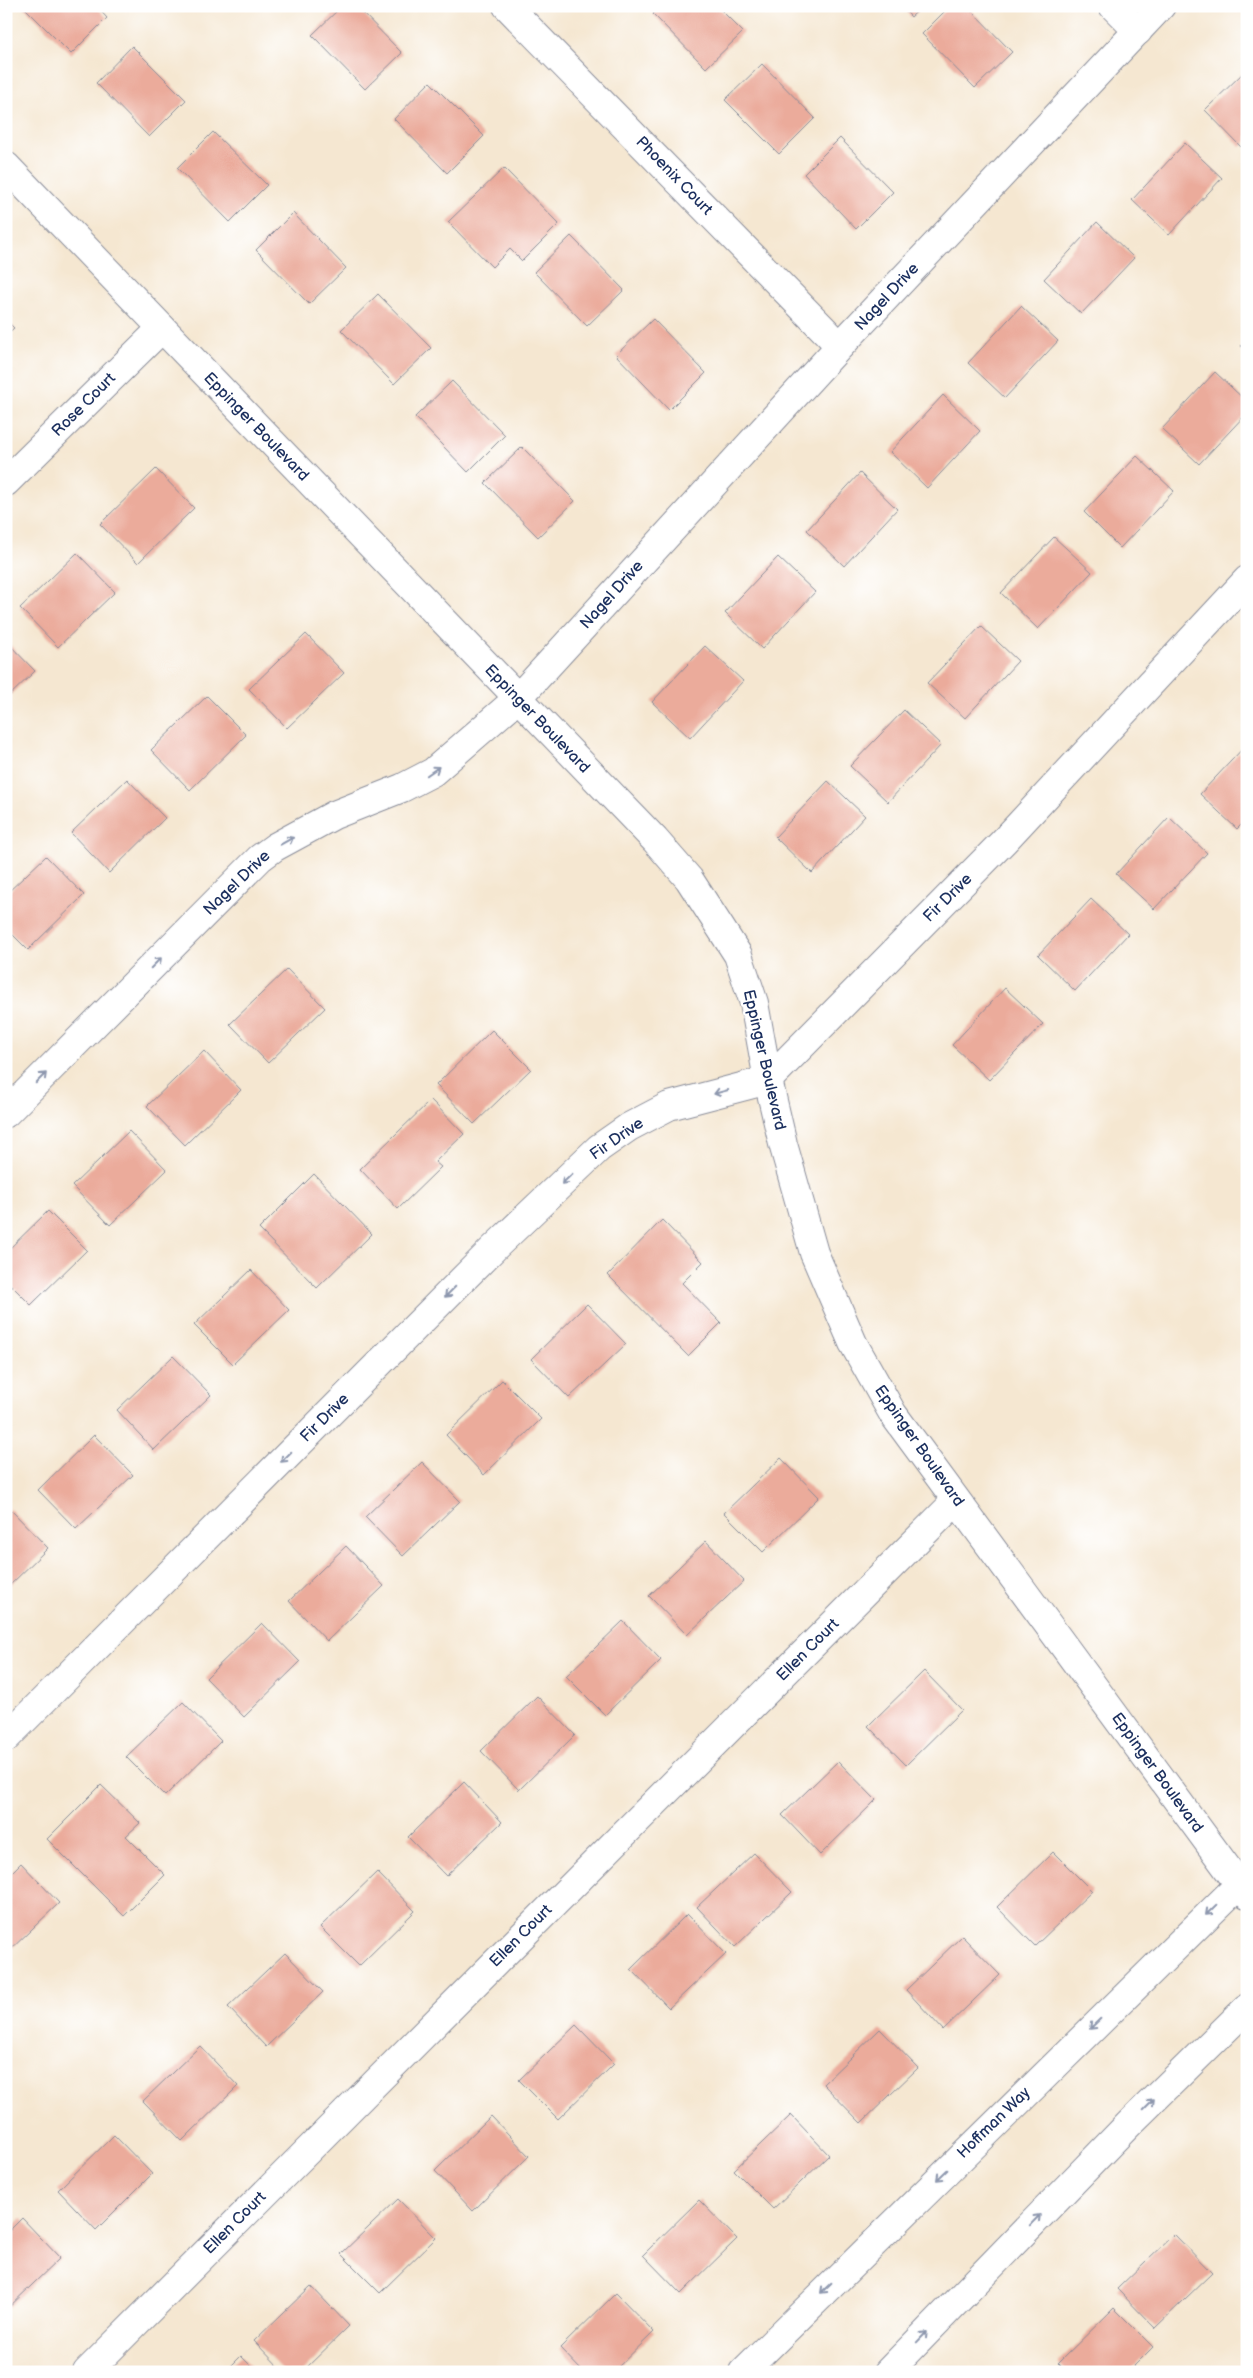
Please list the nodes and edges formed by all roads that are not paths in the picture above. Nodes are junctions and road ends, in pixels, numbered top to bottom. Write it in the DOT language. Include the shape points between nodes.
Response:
graph roads {
  1 [pos="507,6"];
  2 [pos="1114,6"];
  3 [pos="1162,6"];
  4 [pos="1138,31"];
  5 [pos="6,166"];
  6 [pos="162,328"];
  7 [pos="840,346"];
  8 [pos="6,482"];
  9 [pos="1247,580"];
  10 [pos="517,699"];
  11 [pos="768,1080"];
  12 [pos="6,1113"];
  13 [pos="956,1501"];
  14 [pos="6,1738"];
  15 [pos="1244,1885"];
  16 [pos="1247,2008"];
  17 [pos="87,2372"];
  18 [pos="742,2372"];
  19 [pos="888,2372"];
  1 -- 7 [label="street, Phoenix Court"];
  2 -- 4 [label="street"];
  3 -- 4 [label="street, Nagel Drive"];
  4 -- 7 [label="street, Nagel Drive"];
  5 -- 6 [label="street, Eppinger Boulevard"];
  6 -- 8 [label="street, Rose Court"];
  6 -- 10 [label="street, Eppinger Boulevard"];
  7 -- 10 [label="street, Nagel Drive"];
  9 -- 11 [label="street, Fir Drive" via="1003,842"];
  10 -- 11 [label="street, Eppinger Boulevard" via="690,880 738,955 754,1003"];
  12 -- 10 [label="street, Nagel Drive, one-way" via="260,858 334,815 433,772"];
  11 -- 13 [label="street, Eppinger Boulevard" via="814,1254 852,1343 893,1414"];
  11 -- 14 [label="street, Fir Drive, one-way" via="669,1106 629,1127 599,1148 494,1248"];
  13 -- 15 [label="street, Eppinger Boulevard"];
  13 -- 17 [label="street, Ellen Court"];
  15 -- 18 [label="street, Hoffman Way, one-way"];
  19 -- 16 [label="street, one-way" via="1129,2124"];
}
